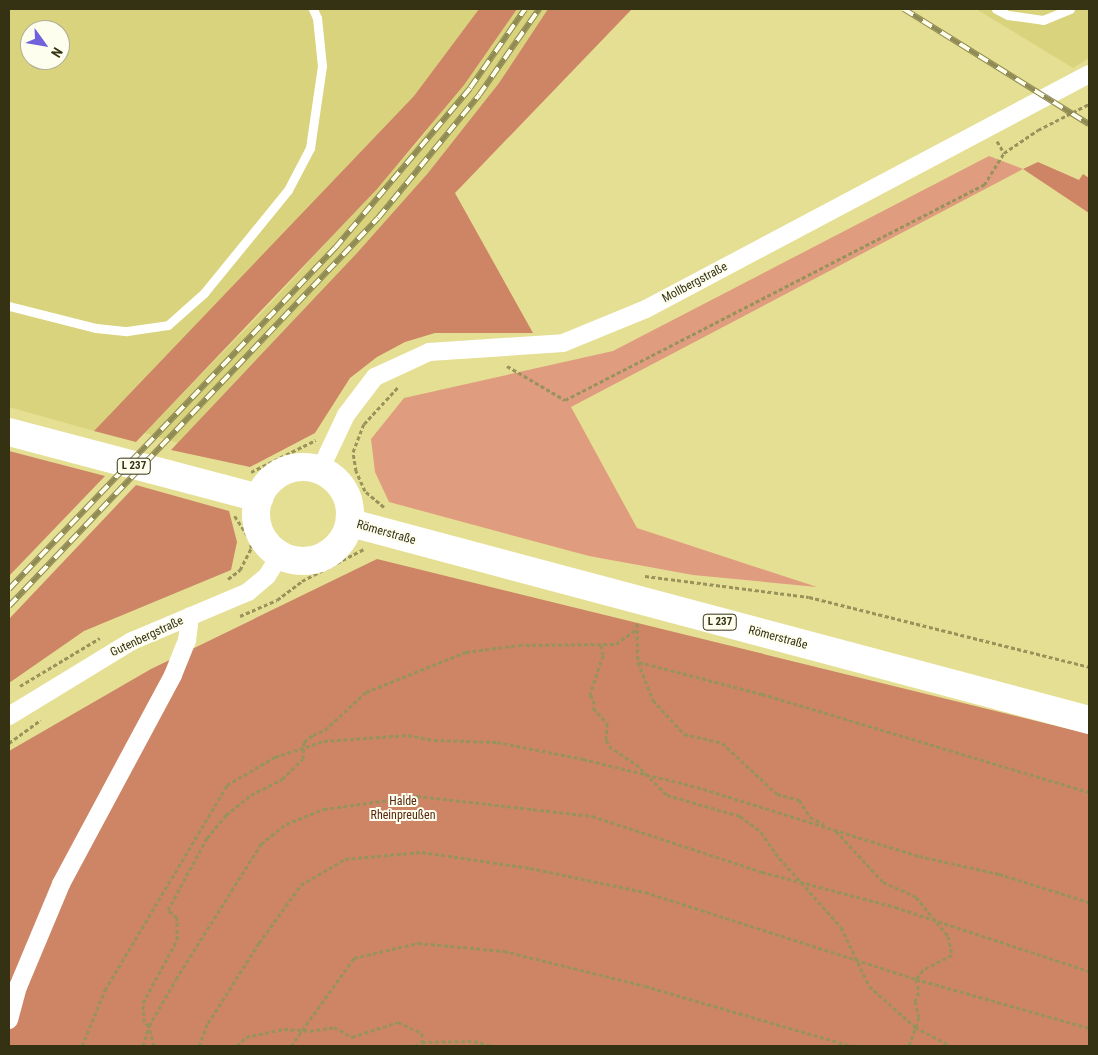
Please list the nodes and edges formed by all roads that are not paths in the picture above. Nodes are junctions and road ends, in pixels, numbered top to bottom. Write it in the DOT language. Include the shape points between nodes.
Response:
graph roads {
  1 [pos="313,9"];
  2 [pos="996,9"];
  3 [pos="1070,9"];
  4 [pos="1089,74"];
  5 [pos="9,306"];
  6 [pos="9,432"];
  7 [pos="320,470"];
  8 [pos="247,488"];
  9 [pos="369,520"];
  10 [pos="280,555"];
  11 [pos="190,616"];
  12 [pos="9,716"];
  13 [pos="1089,720"];
  14 [pos="9,1020"];
  1 -- 5 [label="lane" via="317,18 322,66 310,148 288,190 204,293 168,325 127,331 96,328"];
  2 -- 3 [label="lane" via="1008,15 1044,20"];
  4 -- 7 [label="street, Mollbergstraße" via="646,309 563,343 429,352 375,377 346,415"];
  6 -- 8 [label="main road, L 237"];
  7 -- 8 [label="main road" via="291,468"];
  7 -- 9 [label="main road" via="342,486 348,498"];
  8 -- 10 [label="main road" via="257,524 269,547"];
  9 -- 10 [label="main road" via="322,557 308,561"];
  9 -- 13 [label="main road, Römerstraße / L 237" via="636,588"];
  10 -- 11 [label="street, Gutenbergstraße" via="267,576 248,592"];
  11 -- 12 [label="street, Gutenbergstraße" via="132,641"];
  11 -- 14 [label="street" via="187,641 173,675 61,884 18,987"];
}
